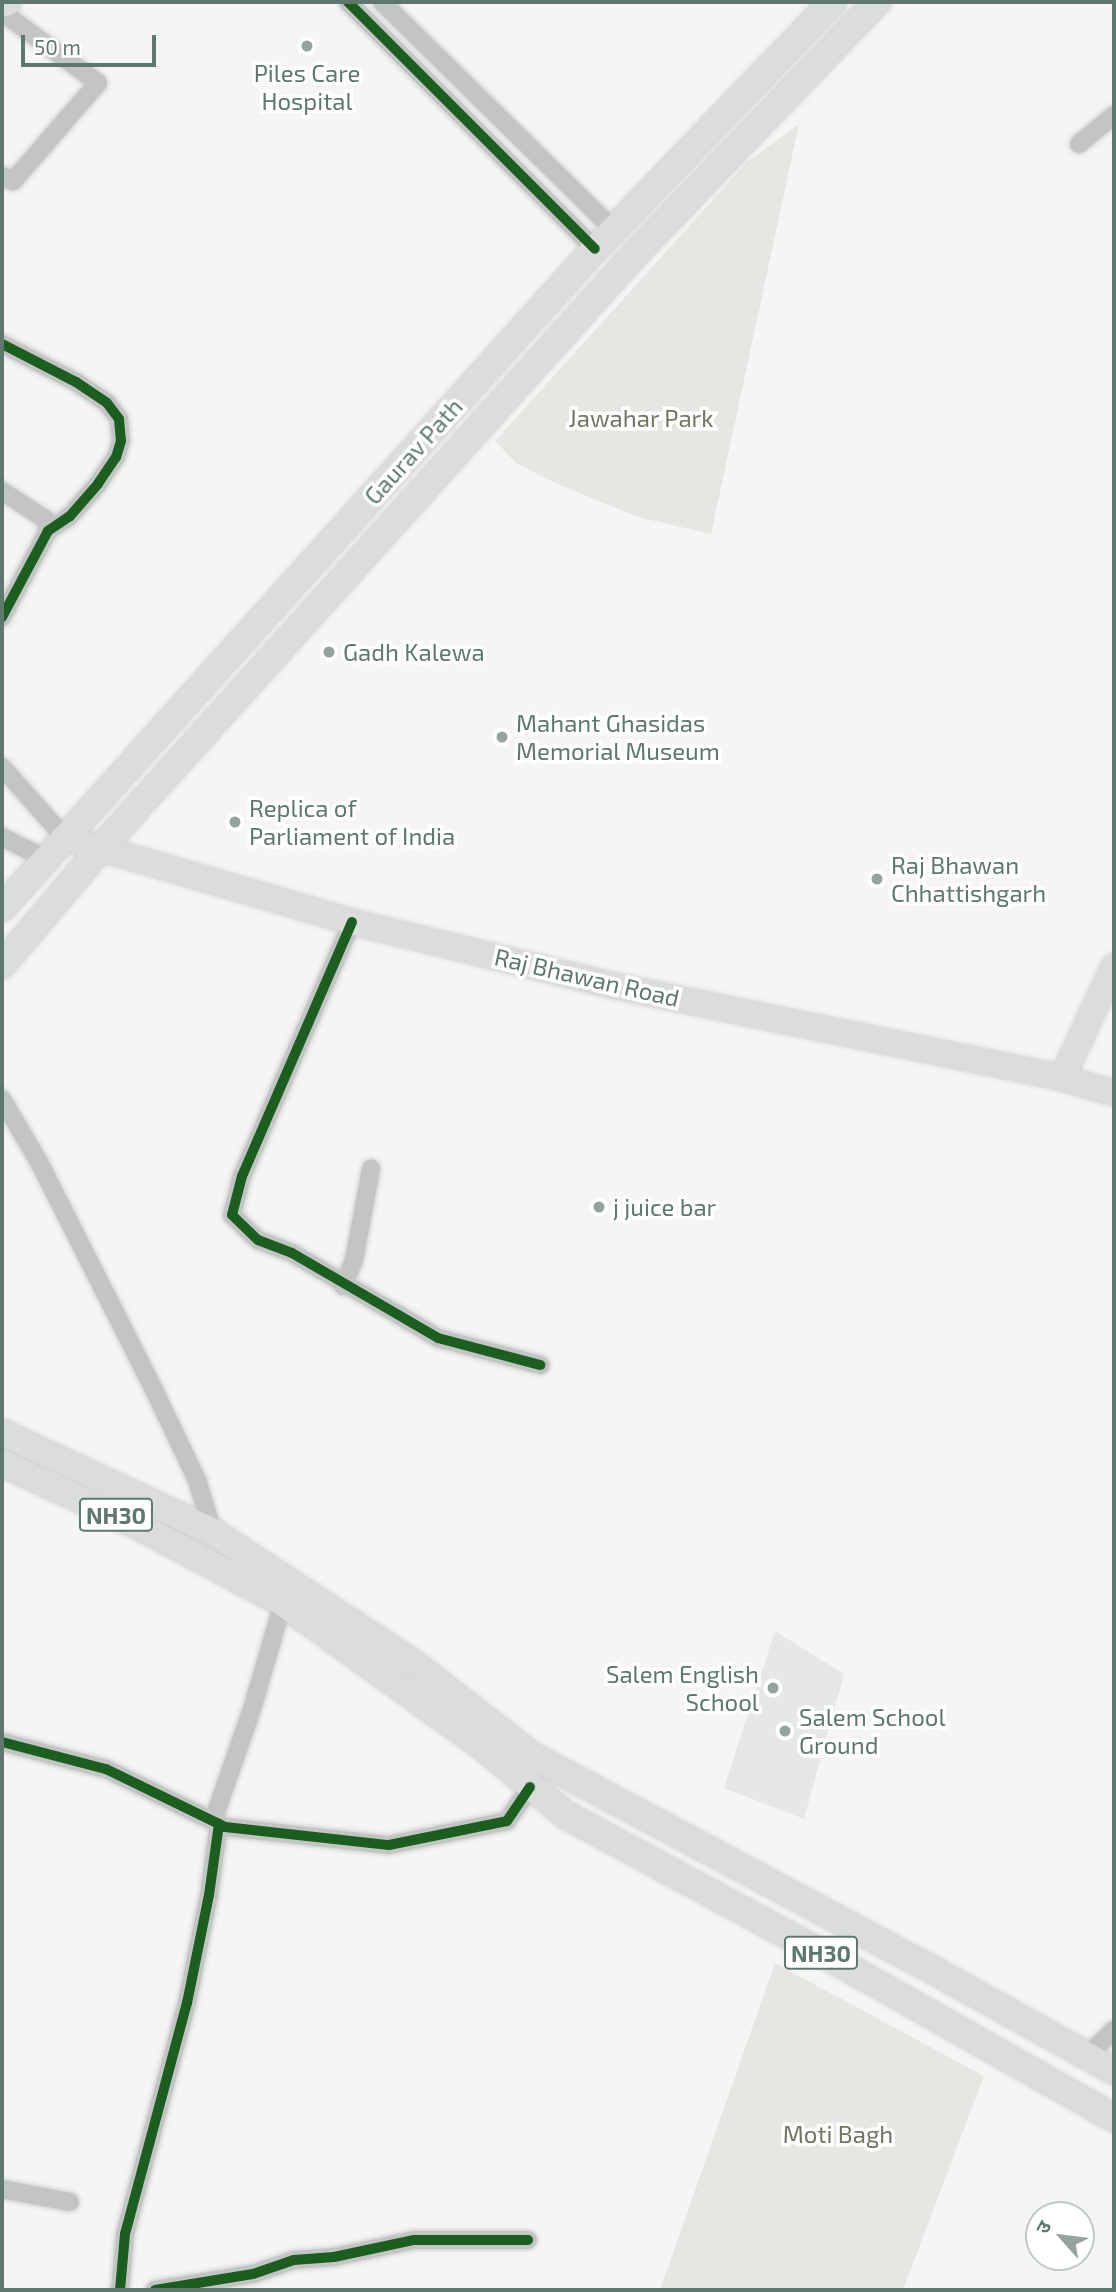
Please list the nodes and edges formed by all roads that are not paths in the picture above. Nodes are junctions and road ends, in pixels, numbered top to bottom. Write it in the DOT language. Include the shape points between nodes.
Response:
graph roads {
  1 [pos="8,2"];
  2 [pos="348,2"];
  3 [pos="382,2"];
  4 [pos="833,2"];
  5 [pos="877,2"];
  6 [pos="2,4"];
  7 [pos="2,12"];
  8 [pos="1114,115"];
  9 [pos="1079,144"];
  10 [pos="2,176"];
  11 [pos="614,230"];
  12 [pos="595,249"];
  13 [pos="2,344"];
  14 [pos="2,491"];
  15 [pos="48,531"];
  16 [pos="2,617"];
  17 [pos="2,767"];
  18 [pos="2,837"];
  19 [pos="65,838"];
  20 [pos="100,849"];
  21 [pos="46,859"];
  22 [pos="2,908"];
  23 [pos="352,922"];
  24 [pos="2,965"];
  25 [pos="1114,966"];
  26 [pos="1062,1078"];
  27 [pos="1114,1093"];
  28 [pos="2,1099"];
  29 [pos="371,1169"];
  30 [pos="343,1286"];
  31 [pos="540,1364"];
  32 [pos="2,1433"];
  33 [pos="2,1463"];
  34 [pos="187,1521"];
  35 [pos="213,1532"];
  36 [pos="173,1544"];
  37 [pos="283,1604"];
  38 [pos="2,1742"];
  39 [pos="530,1787"];
  40 [pos="216,1823"];
  41 [pos="1114,2030"];
  42 [pos="1088,2055"];
  43 [pos="1114,2071"];
  44 [pos="1114,2118"];
  45 [pos="2,2189"];
  46 [pos="70,2202"];
  47 [pos="528,2240"];
  48 [pos="126,2289"];
  49 [pos="155,2290"];
  1 -- 6 [label="main road"];
  2 -- 12 [label="street"];
  3 -- 11 [label="street"];
  4 -- 11 [label="main road, Gaurav Path"];
  5 -- 20 [label="main road" via="637,252"];
  7 -- 10 [label="street" via="97,83 13,181"];
  8 -- 9 [label="street"];
  11 -- 12 [label="main road, Gaurav Path"];
  12 -- 19 [label="main road, Gaurav Path"];
  13 -- 15 [label="street" via="76,382 107,403 119,419 121,441 116,457 70,516"];
  14 -- 15 [label="street" via="45,519"];
  15 -- 16 [label="street"];
  17 -- 19 [label="street"];
  18 -- 21 [label="street"];
  19 -- 20 [label="main road, Raj Bhawan Road"];
  19 -- 21 [label="main road, Gaurav Path"];
  20 -- 23 [label="main road, Raj Bhawan Road"];
  20 -- 24 [label="main road"];
  21 -- 22 [label="main road, Gaurav Path"];
  23 -- 26 [label="main road, Raj Bhawan Road" via="615,986"];
  23 -- 30 [label="street" via="242,1176 232,1215 258,1240 292,1253"];
  25 -- 26 [label="main road"];
  26 -- 27 [label="main road, Raj Bhawan Road"];
  28 -- 35 [label="street" via="39,1162 155,1392 197,1480"];
  29 -- 30 [label="street" via="354,1260"];
  30 -- 31 [label="street" via="438,1338"];
  32 -- 34 [label="main road, NH30"];
  33 -- 36 [label="main road, NH30"];
  34 -- 35 [label="main road, NH30"];
  34 -- 36 [label="main road"];
  35 -- 42 [label="main road, NH30" via="414,1664 532,1756"];
  36 -- 37 [label="main road, NH30"];
  37 -- 39 [label="main road, NH30" via="478,1742"];
  37 -- 40 [label="street"];
  38 -- 40 [label="street" via="106,1769"];
  39 -- 40 [label="street" via="507,1821 389,1846"];
  39 -- 44 [label="main road, NH30" via="566,1815"];
  40 -- 48 [label="street" via="209,1895 187,2003 125,2234"];
  41 -- 42 [label="street"];
  42 -- 43 [label="main road, NH30"];
  45 -- 46 [label="street"];
  47 -- 49 [label="street" via="414,2240"];
}
